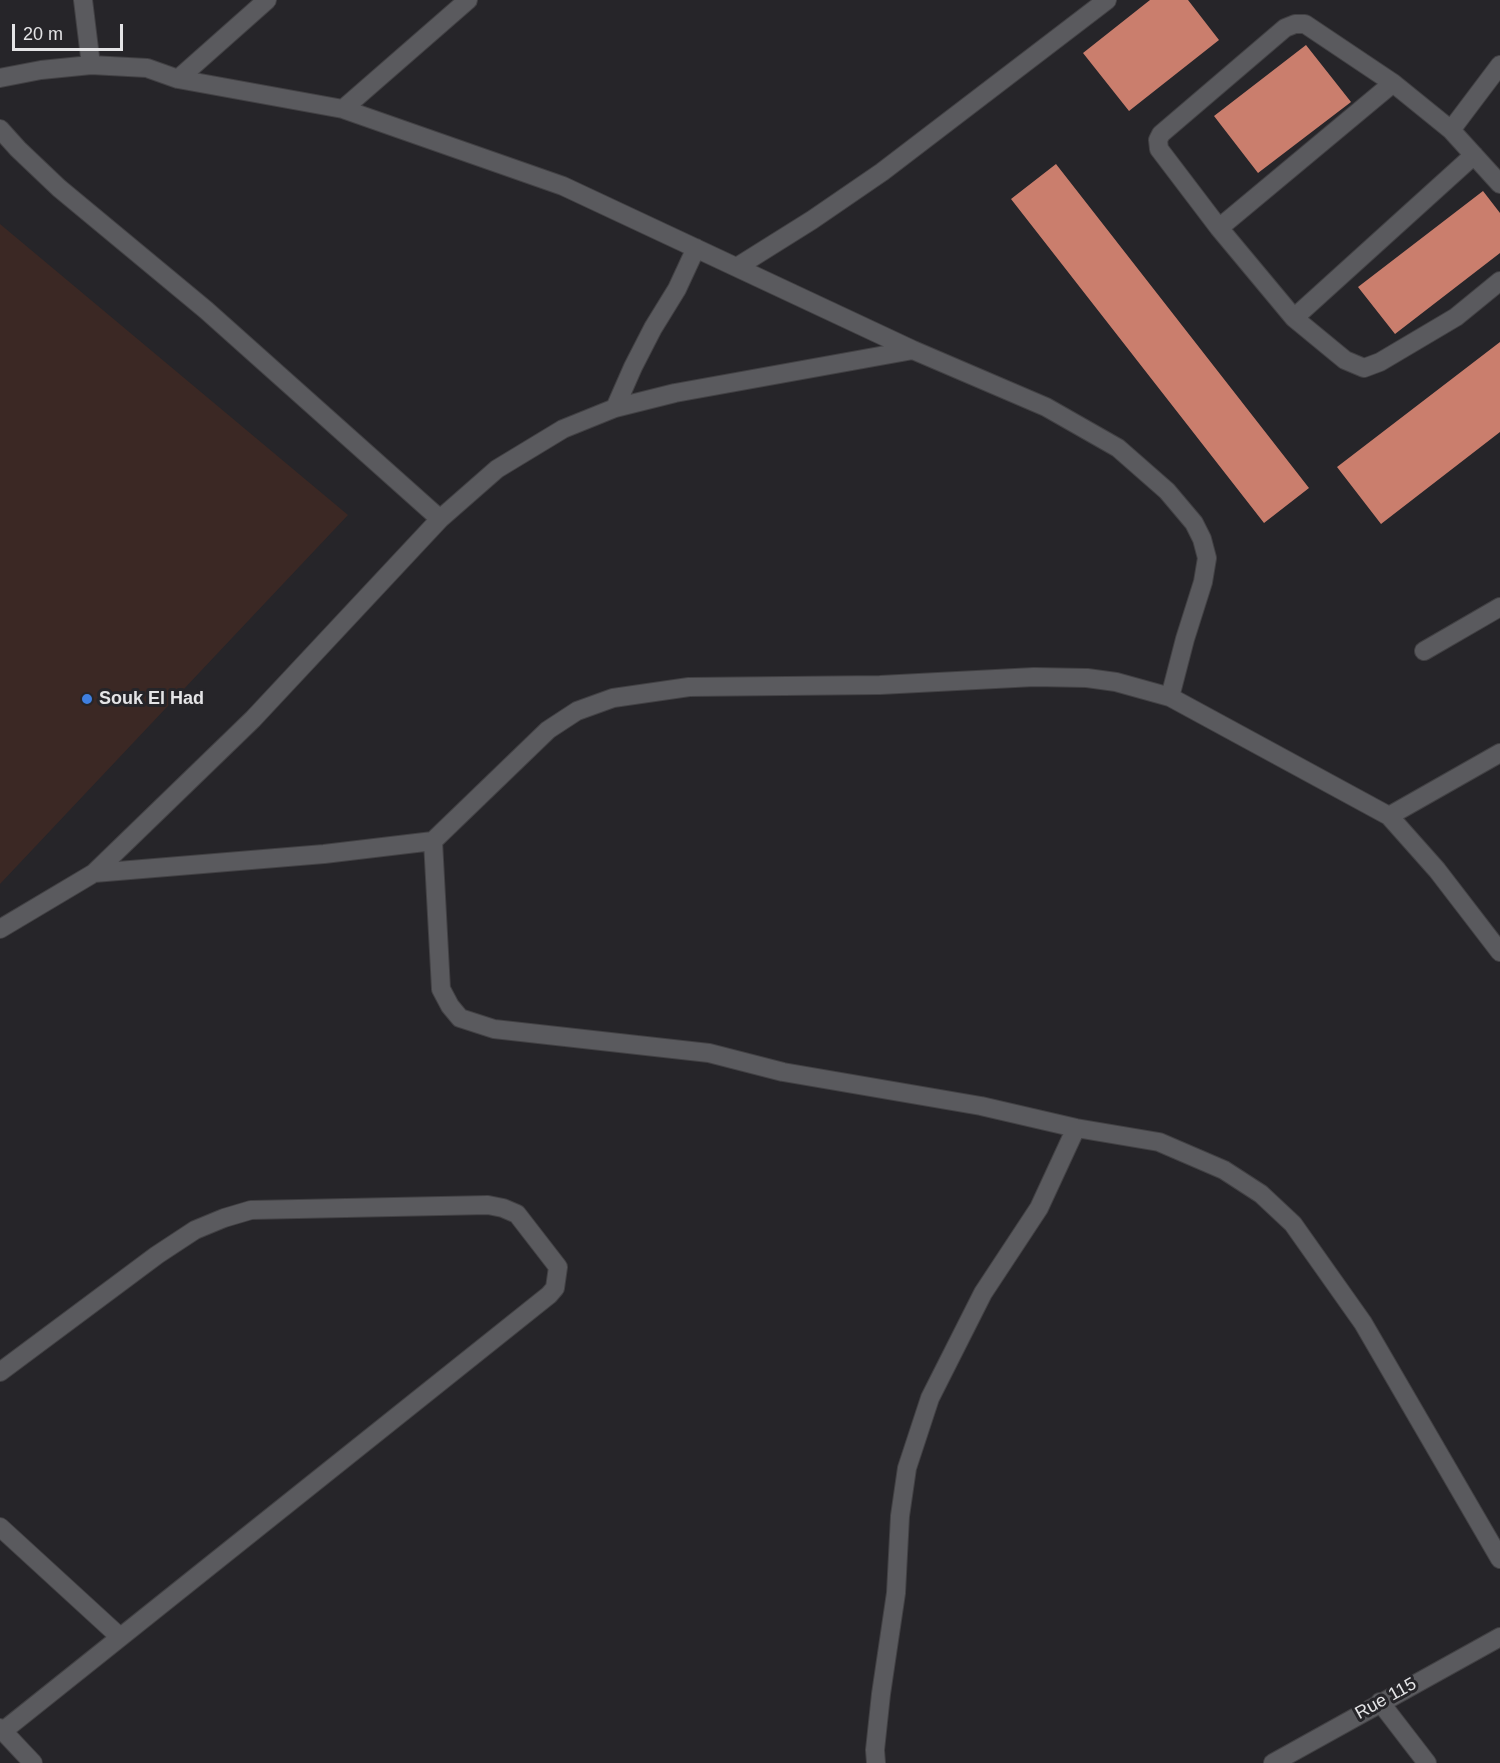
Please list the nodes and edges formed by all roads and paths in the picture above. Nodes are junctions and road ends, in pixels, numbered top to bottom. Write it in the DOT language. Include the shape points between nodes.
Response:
graph roads {
  1 [pos="83,0"];
  2 [pos="267,0"];
  3 [pos="468,0"];
  4 [pos="1107,0"];
  5 [pos="91,64"];
  6 [pos="1500,65"];
  7 [pos="0,78"];
  8 [pos="178,79"];
  9 [pos="1393,83"];
  10 [pos="343,110"];
  11 [pos="0,129"];
  12 [pos="1451,130"];
  13 [pos="1474,155"];
  14 [pos="1500,184"];
  15 [pos="1219,228"];
  16 [pos="696,248"];
  17 [pos="737,267"];
  18 [pos="1500,281"];
  19 [pos="1294,318"];
  20 [pos="914,350"];
  21 [pos="615,408"];
  22 [pos="440,519"];
  23 [pos="1500,607"];
  24 [pos="1424,651"];
  25 [pos="1170,698"];
  26 [pos="1500,753"];
  27 [pos="1389,816"];
  28 [pos="433,842"];
  29 [pos="94,873"];
  30 [pos="0,929"];
  31 [pos="1500,952"];
  32 [pos="1076,1128"];
  33 [pos="0,1372"];
  34 [pos="0,1527"];
  35 [pos="1500,1559"];
  36 [pos="120,1637"];
  37 [pos="1500,1637"];
  38 [pos="1380,1702"];
  39 [pos="2,1729"];
  40 [pos="33,1763"];
  41 [pos="876,1763"];
  42 [pos="1273,1763"];
  43 [pos="1427,1763"];
  1 -- 5 [label="street"];
  2 -- 8 [label="street"];
  3 -- 10 [label="street"];
  4 -- 17 [label="street" via="882,172"];
  5 -- 7 [label="street"];
  5 -- 8 [label="street" via="147,68"];
  6 -- 12 [label="street"];
  8 -- 10 [label="street"];
  9 -- 12 [label="street"];
  9 -- 15 [label="street"];
  9 -- 15 [label="street" via="1305,24 1285,28 1158,140 1159,149"];
  10 -- 16 [label="street" via="563,186"];
  11 -- 22 [label="street" via="59,188 206,310"];
  12 -- 13 [label="street"];
  13 -- 14 [label="street"];
  13 -- 19 [label="street"];
  15 -- 19 [label="street"];
  16 -- 17 [label="street"];
  16 -- 21 [label="street"];
  17 -- 20 [label="street"];
  18 -- 19 [label="street" via="1456,317 1364,368 1345,360"];
  20 -- 21 [label="street" via="675,393"];
  20 -- 25 [label="street" via="1046,407 1118,448 1167,490 1194,523 1207,558"];
  21 -- 22 [label="street" via="563,429 497,469"];
  22 -- 29 [label="street" via="253,719"];
  23 -- 24 [label="street"];
  25 -- 27 [label="street"];
  25 -- 28 [label="street" via="1116,682 1034,677 880,685 689,687 612,698 577,711 548,730"];
  26 -- 27 [label="street"];
  27 -- 31 [label="street" via="1437,870"];
  28 -- 29 [label="street"];
  28 -- 32 [label="street" via="441,989 460,1018 494,1029 709,1053 783,1072 981,1106"];
  29 -- 30 [label="street"];
  32 -- 35 [label="street" via="1159,1142 1224,1170 1261,1194 1293,1224 1363,1323"];
  32 -- 41 [label="street" via="1039,1208 983,1293 930,1398 907,1468 896,1593 874,1750"];
  33 -- 36 [label="street" via="195,1230 251,1210 495,1206 517,1214 558,1267 558,1280 549,1295"];
  34 -- 36 [label="street"];
  36 -- 39 [label="street"];
  37 -- 38 [label="street, Rue 115"];
  38 -- 42 [label="street, Rue 115"];
  38 -- 43 [label="street"];
  39 -- 40 [label="street"];
}
